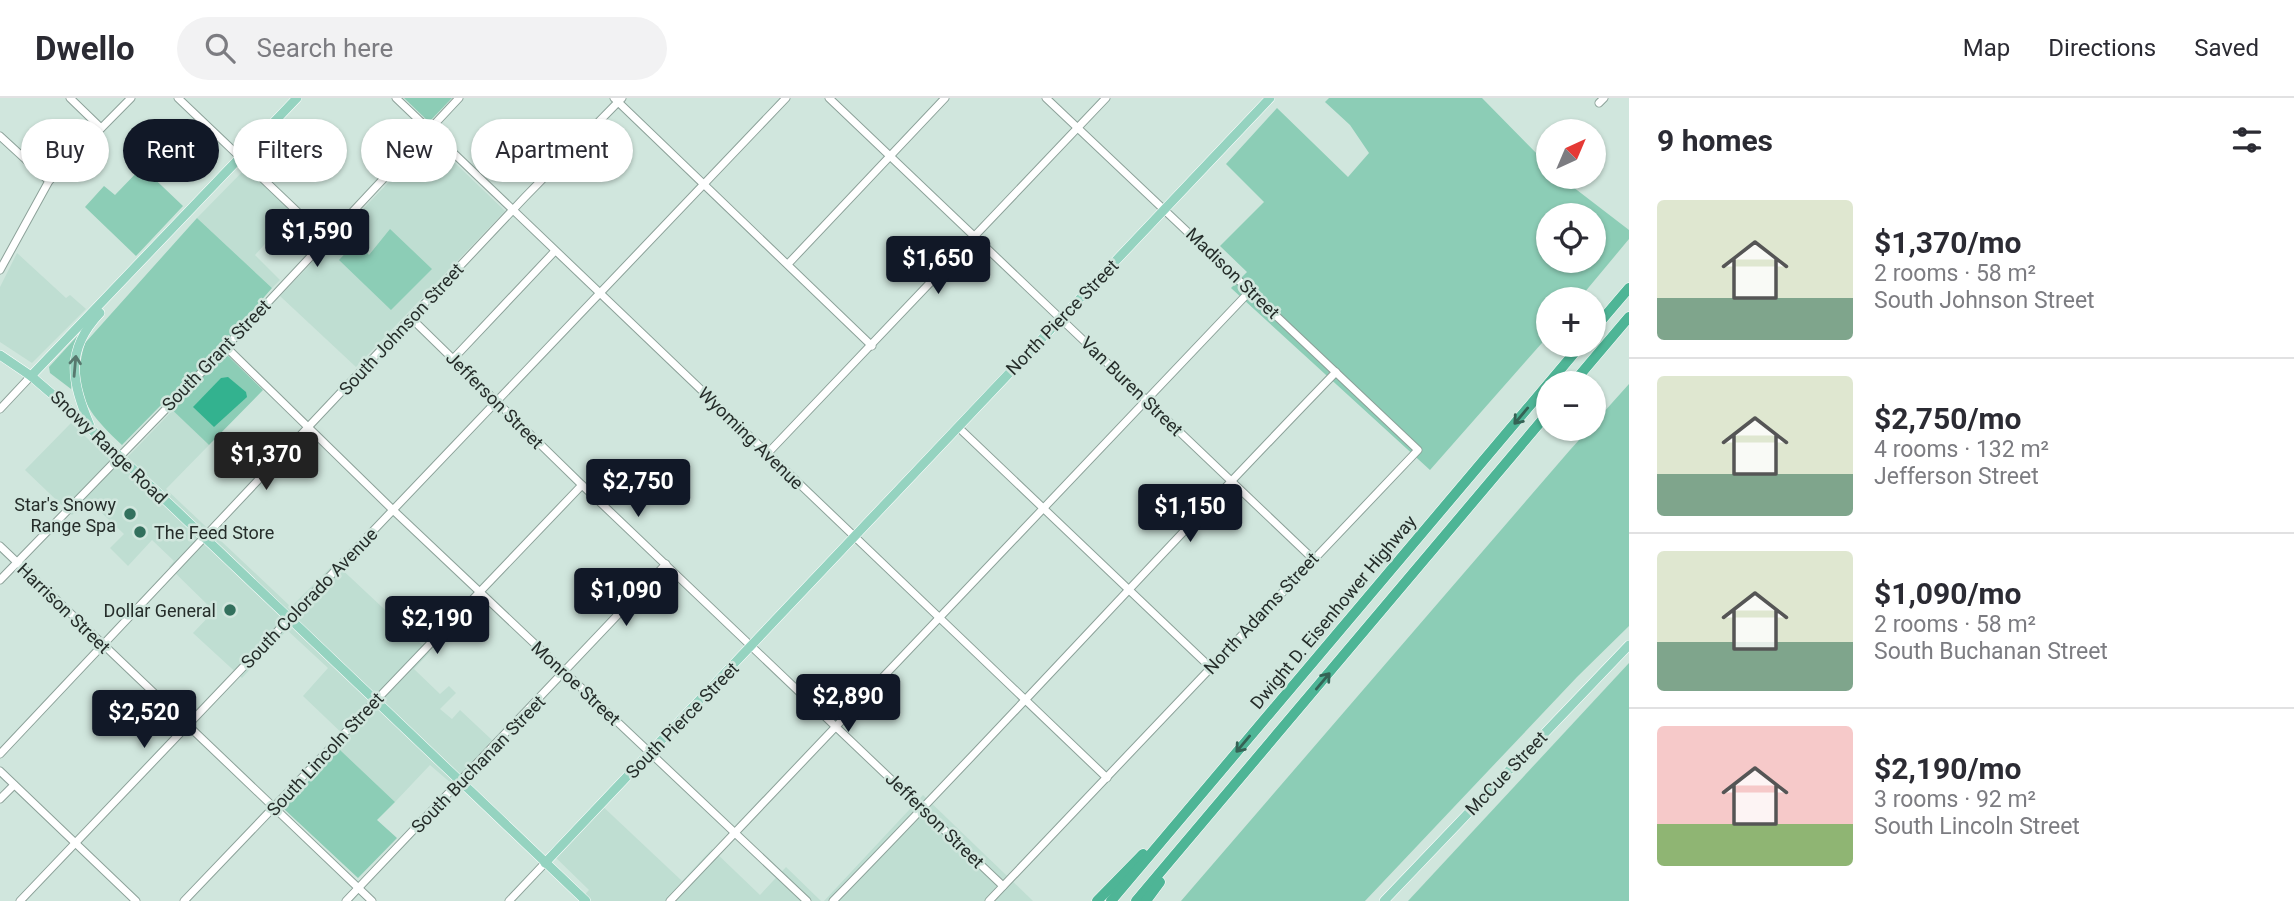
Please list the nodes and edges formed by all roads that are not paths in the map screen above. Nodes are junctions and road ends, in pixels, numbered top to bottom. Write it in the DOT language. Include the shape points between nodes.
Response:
graph roads {
  1 [pos="69,98"];
  2 [pos="131,98"];
  3 [pos="178,98"];
  4 [pos="297,98"];
  5 [pos="396,98"];
  6 [pos="459,98"];
  7 [pos="786,98"];
  8 [pos="830,98"];
  9 [pos="946,98"];
  10 [pos="1046,98"];
  11 [pos="1106,98"];
  12 [pos="618,99"];
  13 [pos="1268,99"];
  14 [pos="91,119"];
  15 [pos="277,119"];
  16 [pos="419,119"];
  17 [pos="439,119"];
  18 [pos="109,120"];
  19 [pos="1079,129"];
  20 [pos="0,136"];
  21 [pos="233,150"];
  22 [pos="21,155"];
  23 [pos="457,155"];
  24 [pos="891,155"];
  25 [pos="233,165"];
  26 [pos="48,182"];
  27 [pos="267,182"];
  28 [pos="380,182"];
  29 [pos="702,183"];
  30 [pos="513,209"];
  31 [pos="1167,211"];
  32 [pos="974,237"];
  33 [pos="326,239"];
  34 [pos="555,251"];
  35 [pos="788,264"];
  36 [pos="0,270"];
  37 [pos="130,273"];
  38 [pos="1629,288"];
  39 [pos="1251,290"];
  40 [pos="599,295"];
  41 [pos="1606,315"];
  42 [pos="1059,317"];
  43 [pos="1629,317"];
  44 [pos="412,319"];
  45 [pos="872,346"];
  46 [pos="226,347"];
  47 [pos="0,355"];
  48 [pos="1571,357"];
  49 [pos="453,359"];
  50 [pos="1583,371"];
  51 [pos="1336,372"];
  52 [pos="32,376"];
  53 [pos="1146,400"];
  54 [pos="496,401"];
  55 [pos="0,409"];
  56 [pos="958,427"];
  57 [pos="1536,427"];
  58 [pos="307,428"];
  59 [pos="92,430"];
  60 [pos="1418,450"];
  61 [pos="767,454"];
  62 [pos="118,456"];
  63 [pos="1231,481"];
  64 [pos="582,485"];
  65 [pos="1043,509"];
  66 [pos="393,510"];
  67 [pos="853,537"];
  68 [pos="204,538"];
  69 [pos="0,546"];
  70 [pos="1312,558"];
  71 [pos="18,563"];
  72 [pos="666,564"];
  73 [pos="0,580"];
  74 [pos="1129,588"];
  75 [pos="480,592"];
  76 [pos="939,618"];
  77 [pos="288,619"];
  78 [pos="1629,645"];
  79 [pos="103,646"];
  80 [pos="753,646"];
  81 [pos="1210,667"];
  82 [pos="565,672"];
  83 [pos="374,701"];
  84 [pos="1028,701"];
  85 [pos="837,725"];
  86 [pos="187,726"];
  87 [pos="650,753"];
  88 [pos="0,754"];
  89 [pos="0,771"];
  90 [pos="1107,778"];
  91 [pos="1240,780"];
  92 [pos="459,782"];
  93 [pos="14,785"];
  94 [pos="1202,793"];
  95 [pos="0,799"];
  96 [pos="273,809"];
  97 [pos="923,809"];
  98 [pos="736,833"];
  99 [pos="75,843"];
  100 [pos="545,863"];
  101 [pos="1003,886"];
  102 [pos="358,888"];
  103 [pos="20,901"];
  104 [pos="136,901"];
  105 [pos="184,901"];
  106 [pos="346,901"];
  107 [pos="372,901"];
  108 [pos="509,901"];
  109 [pos="586,901"];
  110 [pos="670,901"];
  111 [pos="807,901"];
  112 [pos="833,901"];
  113 [pos="989,901"];
  114 [pos="1097,901"];
  115 [pos="1111,901"];
  116 [pos="1136,901"];
  117 [pos="1146,901"];
  118 [pos="1384,901"];
  1 -- 14 [label="street"];
  2 -- 18 [label="street"];
  3 -- 21 [label="street"];
  4 -- 15 [label="main road"];
  5 -- 16 [label="street, Wyoming Avenue"];
  6 -- 17 [label="street, South Grant Street"];
  7 -- 29 [label="street, South Colorado Avenue"];
  8 -- 24 [label="street, Van Buren Street"];
  9 -- 24 [label="street"];
  10 -- 19 [label="street, Madison Street"];
  11 -- 19 [label="street"];
  12 -- 29 [label="street"];
  12 -- 30 [label="street, South Johnson Street"];
  13 -- 31 [label="main road, North Pierce Street"];
  19 -- 31 [label="street, Madison Street"];
  19 -- 32 [label="street"];
  20 -- 22 [label="street"];
  23 -- 30 [label="street, Wyoming Avenue"];
  24 -- 32 [label="street, Van Buren Street"];
  24 -- 35 [label="street"];
  25 -- 37 [label="main road"];
  26 -- 36 [label="street"];
  27 -- 33 [label="street"];
  28 -- 33 [label="street, South Grant Street"];
  29 -- 35 [label="street"];
  29 -- 40 [label="street, South Colorado Avenue"];
  30 -- 34 [label="street, Wyoming Avenue"];
  30 -- 44 [label="street, South Johnson Street"];
  31 -- 39 [label="street, Madison Street"];
  31 -- 42 [label="main road, North Pierce Street"];
  32 -- 42 [label="street, Van Buren Street"];
  32 -- 45 [label="street"];
  33 -- 46 [label="street, South Grant Street"];
  34 -- 40 [label="street, Wyoming Avenue"];
  34 -- 49 [label="street"];
  35 -- 45 [label="street"];
  37 -- 52 [label="main road"];
  59 -- 37 [label="main road, one-way" via="76,390 75,355 92,322"];
  38 -- 41 [label="highway"];
  39 -- 51 [label="street, Madison Street"];
  39 -- 53 [label="street"];
  40 -- 54 [label="street, South Colorado Avenue"];
  40 -- 61 [label="street, Wyoming Avenue"];
  42 -- 53 [label="street, Van Buren Street"];
  42 -- 56 [label="main road, North Pierce Street"];
  43 -- 50 [label="highway"];
  44 -- 49 [label="street, Jefferson Street"];
  44 -- 58 [label="street, South Johnson Street"];
  45 -- 61 [label="street"];
  46 -- 58 [label="street, Monroe Street"];
  46 -- 62 [label="street, South Grant Street"];
  47 -- 52 [label="main road, Snowy Range Road"];
  48 -- 94 [label="highway, Dwight D. Eisenhower Highway, one-way"];
  49 -- 54 [label="street, Jefferson Street"];
  51 -- 60 [label="street, Madison Street"];
  51 -- 63 [label="street"];
  52 -- 55 [label="street"];
  52 -- 59 [label="main road, Snowy Range Road"];
  53 -- 63 [label="street, Van Buren Street"];
  53 -- 65 [label="street"];
  54 -- 64 [label="street, Jefferson Street"];
  54 -- 66 [label="street, South Colorado Avenue"];
  56 -- 65 [label="street"];
  56 -- 67 [label="main road, North Pierce Street"];
  91 -- 57 [label="highway, Dwight D. Eisenhower Highway, one-way"];
  58 -- 66 [label="street, Monroe Street"];
  58 -- 68 [label="street, South Johnson Street"];
  59 -- 62 [label="main road, Snowy Range Road"];
  60 -- 70 [label="street, North Adams Street"];
  61 -- 67 [label="street, Wyoming Avenue"];
  62 -- 68 [label="main road, Snowy Range Road"];
  62 -- 71 [label="street, South Grant Street"];
  63 -- 70 [label="street, Van Buren Street"];
  63 -- 74 [label="street"];
  64 -- 72 [label="street, Jefferson Street"];
  64 -- 75 [label="street, South Lincoln Street"];
  65 -- 74 [label="street"];
  65 -- 76 [label="street"];
  66 -- 75 [label="street, Monroe Street"];
  66 -- 77 [label="street, South Colorado Avenue"];
  67 -- 76 [label="street, Wyoming Avenue"];
  67 -- 80 [label="main road, South Pierce Street"];
  68 -- 77 [label="main road, Snowy Range Road"];
  68 -- 79 [label="street, South Johnson Street"];
  69 -- 71 [label="street, Harrison Street"];
  70 -- 81 [label="street, North Adams Street"];
  71 -- 73 [label="street, South Grant Street"];
  71 -- 79 [label="street, Harrison Street"];
  72 -- 80 [label="street, Jefferson Street"];
  72 -- 82 [label="street, South Buchanan Street"];
  74 -- 81 [label="street"];
  74 -- 84 [label="street"];
  75 -- 82 [label="street, Monroe Street"];
  75 -- 83 [label="street, South Lincoln Street"];
  76 -- 84 [label="street, Wyoming Avenue"];
  76 -- 85 [label="street"];
  77 -- 83 [label="main road, Snowy Range Road"];
  77 -- 86 [label="street, South Colorado Avenue"];
  78 -- 118 [label="main road, McCue Street"];
  79 -- 86 [label="street, Harrison Street"];
  79 -- 88 [label="street, South Johnson Street"];
  80 -- 85 [label="street, Jefferson Street"];
  80 -- 87 [label="main road, South Pierce Street"];
  81 -- 90 [label="street, North Adams Street"];
  82 -- 87 [label="street, Monroe Street"];
  82 -- 92 [label="street, South Buchanan Street"];
  83 -- 92 [label="main road, Snowy Range Road"];
  83 -- 96 [label="street, South Lincoln Street"];
  84 -- 90 [label="street, Wyoming Avenue"];
  84 -- 97 [label="street"];
  85 -- 97 [label="street, Jefferson Street"];
  85 -- 98 [label="street"];
  86 -- 96 [label="street, Harrison Street"];
  86 -- 99 [label="street, South Colorado Avenue"];
  87 -- 98 [label="street, Monroe Street"];
  87 -- 100 [label="main road, South Pierce Street"];
  89 -- 93 [label="street"];
  90 -- 101 [label="street, North Adams Street"];
  91 -- 116 [label="highway, Dwight D. Eisenhower Highway"];
  91 -- 117 [label="highway"];
  92 -- 100 [label="main road, Snowy Range Road"];
  92 -- 102 [label="street, South Buchanan Street"];
  93 -- 95 [label="street"];
  93 -- 99 [label="street"];
  94 -- 114 [label="highway"];
  94 -- 115 [label="highway, Dwight D. Eisenhower Highway"];
  96 -- 102 [label="street, Harrison Street"];
  96 -- 105 [label="street, South Lincoln Street"];
  97 -- 101 [label="street, Jefferson Street"];
  97 -- 112 [label="street"];
  98 -- 110 [label="street"];
  98 -- 111 [label="street, Monroe Street"];
  99 -- 103 [label="street, South Colorado Avenue"];
  99 -- 104 [label="street"];
  100 -- 108 [label="street, South Pierce Street"];
  100 -- 109 [label="main road, Snowy Range Road"];
  101 -- 113 [label="street, North Adams Street"];
  102 -- 106 [label="street, South Buchanan Street"];
  102 -- 107 [label="street, Harrison Street"];
}
